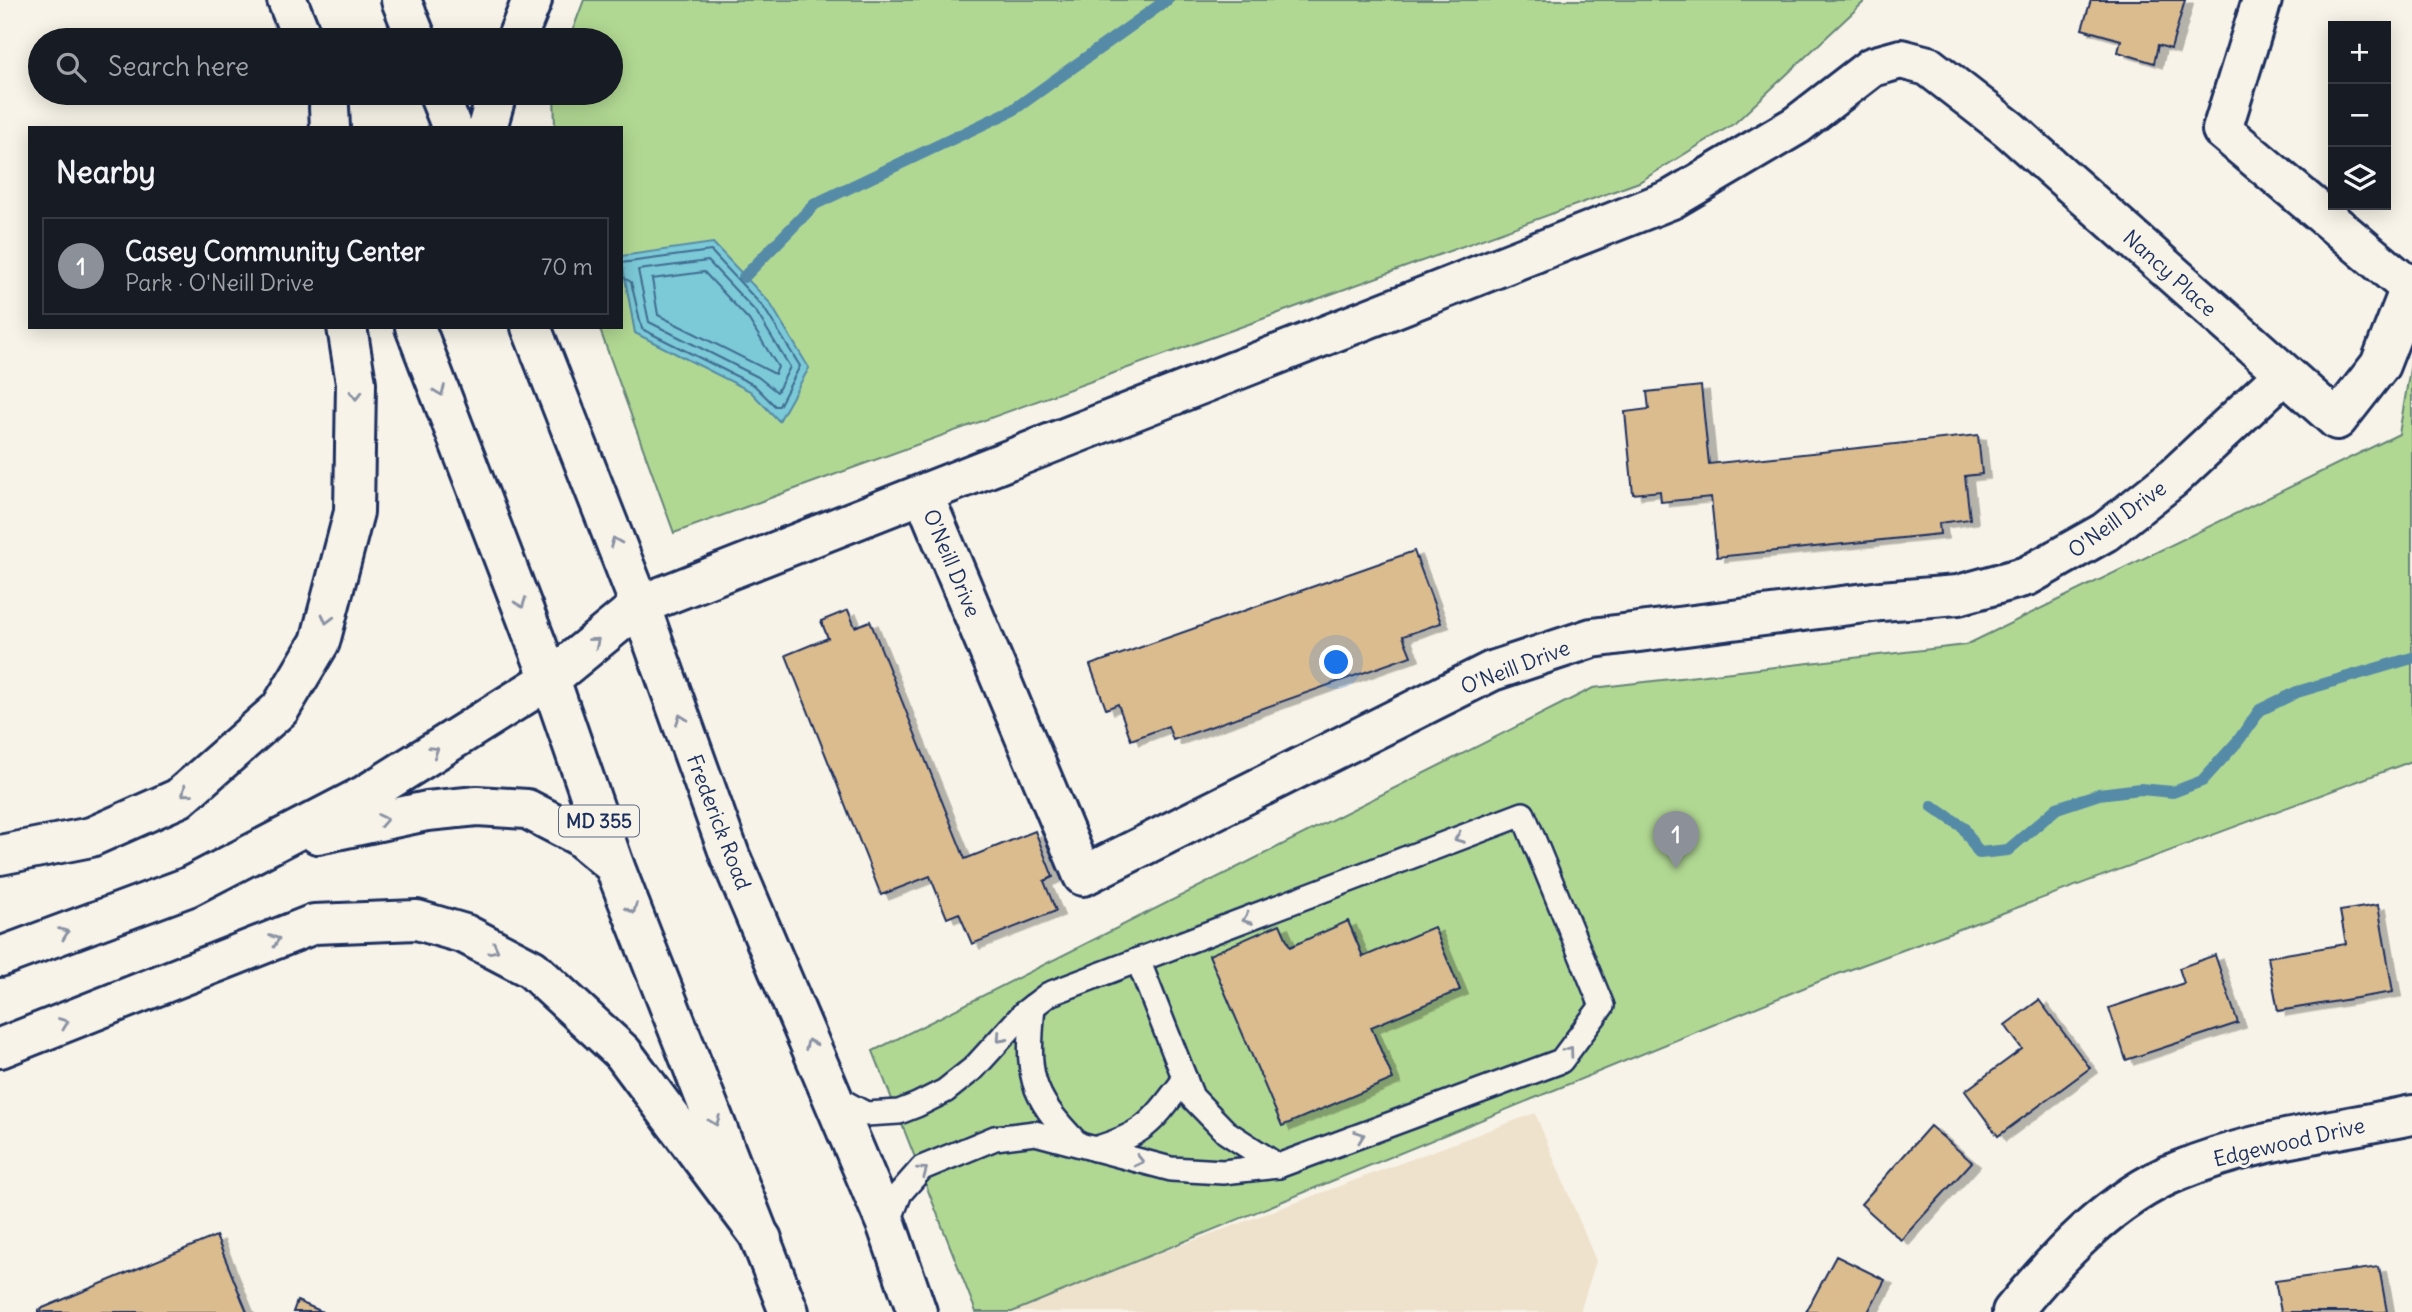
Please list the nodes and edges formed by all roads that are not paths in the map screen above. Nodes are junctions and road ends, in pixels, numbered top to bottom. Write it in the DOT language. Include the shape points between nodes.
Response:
graph roads {
  1 [pos="287,0"];
  2 [pos="401,0"];
  3 [pos="532,0"];
  4 [pos="2262,0"];
  5 [pos="298,28"];
  6 [pos="412,28"];
  7 [pos="521,28"];
  8 [pos="1872,67"];
  9 [pos="443,105"];
  10 [pos="494,105"];
  11 [pos="451,126"];
  12 [pos="488,126"];
  13 [pos="2411,285"];
  14 [pos="347,329"];
  15 [pos="416,329"];
  16 [pos="531,329"];
  17 [pos="2283,375"];
  18 [pos="924,496"];
  19 [pos="640,605"];
  20 [pos="550,679"];
  21 [pos="268,845"];
  22 [pos="0,855"];
  23 [pos="614,865"];
  24 [pos="0,957"];
  25 [pos="1138,960"];
  26 [pos="1034,1006"];
  27 [pos="0,1048"];
  28 [pos="1185,1079"];
  29 [pos="831,1095"];
  30 [pos="2412,1115"];
  31 [pos="1085,1146"];
  32 [pos="1278,1166"];
  33 [pos="887,1226"];
  34 [pos="762,1239"];
  35 [pos="789,1312"];
  36 [pos="917,1312"];
  37 [pos="2012,1312"];
  1 -- 5 [label="main road"];
  2 -- 6 [label="main road"];
  3 -- 7 [label="main road"];
  4 -- 13 [label="main road, Nancy Place" via="2222,130"];
  8 -- 17 [label="main road, Nancy Place" via="1901,59 1928,66 2009,129"];
  8 -- 18 [label="main road, O'Neill Drive" via="1797,125 1672,199"];
  9 -- 11 [label="main road"];
  10 -- 12 [label="main road"];
  13 -- 17 [label="main road, Nancy Place" via="2380,365 2337,420"];
  14 -- 22 [label="main road, one-way" via="356,383 354,512 320,642 280,709 179,798 91,837"];
  15 -- 20 [label="main road, MD 355, one-way"];
  19 -- 16 [label="main road, Frederick Road, one-way"];
  17 -- 18 [label="main road, O'Neill Drive" via="2173,478 2115,524 2027,576 1958,595 1592,638 1492,671 1083,876"];
  18 -- 19 [label="main road, O'Neill Drive"];
  20 -- 19 [label="main road, O'Neill Drive, one-way"];
  29 -- 19 [label="main road, Frederick Road, one-way" via="730,856"];
  21 -- 20 [label="main road, O'Neill Drive, one-way" via="365,795"];
  20 -- 23 [label="main road, MD 355"];
  21 -- 23 [label="main road, one-way" via="426,811 527,808 579,836"];
  24 -- 21 [label="main road, O'Neill Drive, one-way" via="188,887"];
  23 -- 34 [label="main road, MD 355, one-way"];
  25 -- 26 [label="lane" via="1049,994"];
  25 -- 28 [label="lane"];
  32 -- 25 [label="lane, one-way" via="1561,1061 1602,1006 1523,814"];
  26 -- 29 [label="lane, one-way" via="974,1068 918,1105 899,1112 866,1114"];
  26 -- 31 [label="lane" via="1029,1052 1033,1081 1048,1113"];
  27 -- 34 [label="main road, one-way" via="314,924 417,920 465,934 532,969 593,1025 623,1053"];
  28 -- 31 [label="lane" via="1155,1119 1128,1139"];
  28 -- 32 [label="lane" via="1192,1097 1226,1132"];
  29 -- 33 [label="main road, Frederick Road"];
  30 -- 37 [label="main road, Edgewood Drive" via="2234,1151 2175,1172 2124,1203 2054,1260"];
  31 -- 32 [label="lane, one-way" via="1171,1169 1223,1172"];
  33 -- 31 [label="lane, one-way" via="900,1193 922,1168 955,1153 995,1138 1035,1133"];
  33 -- 36 [label="main road, Frederick Road"];
  34 -- 35 [label="main road, MD 355"];
}
